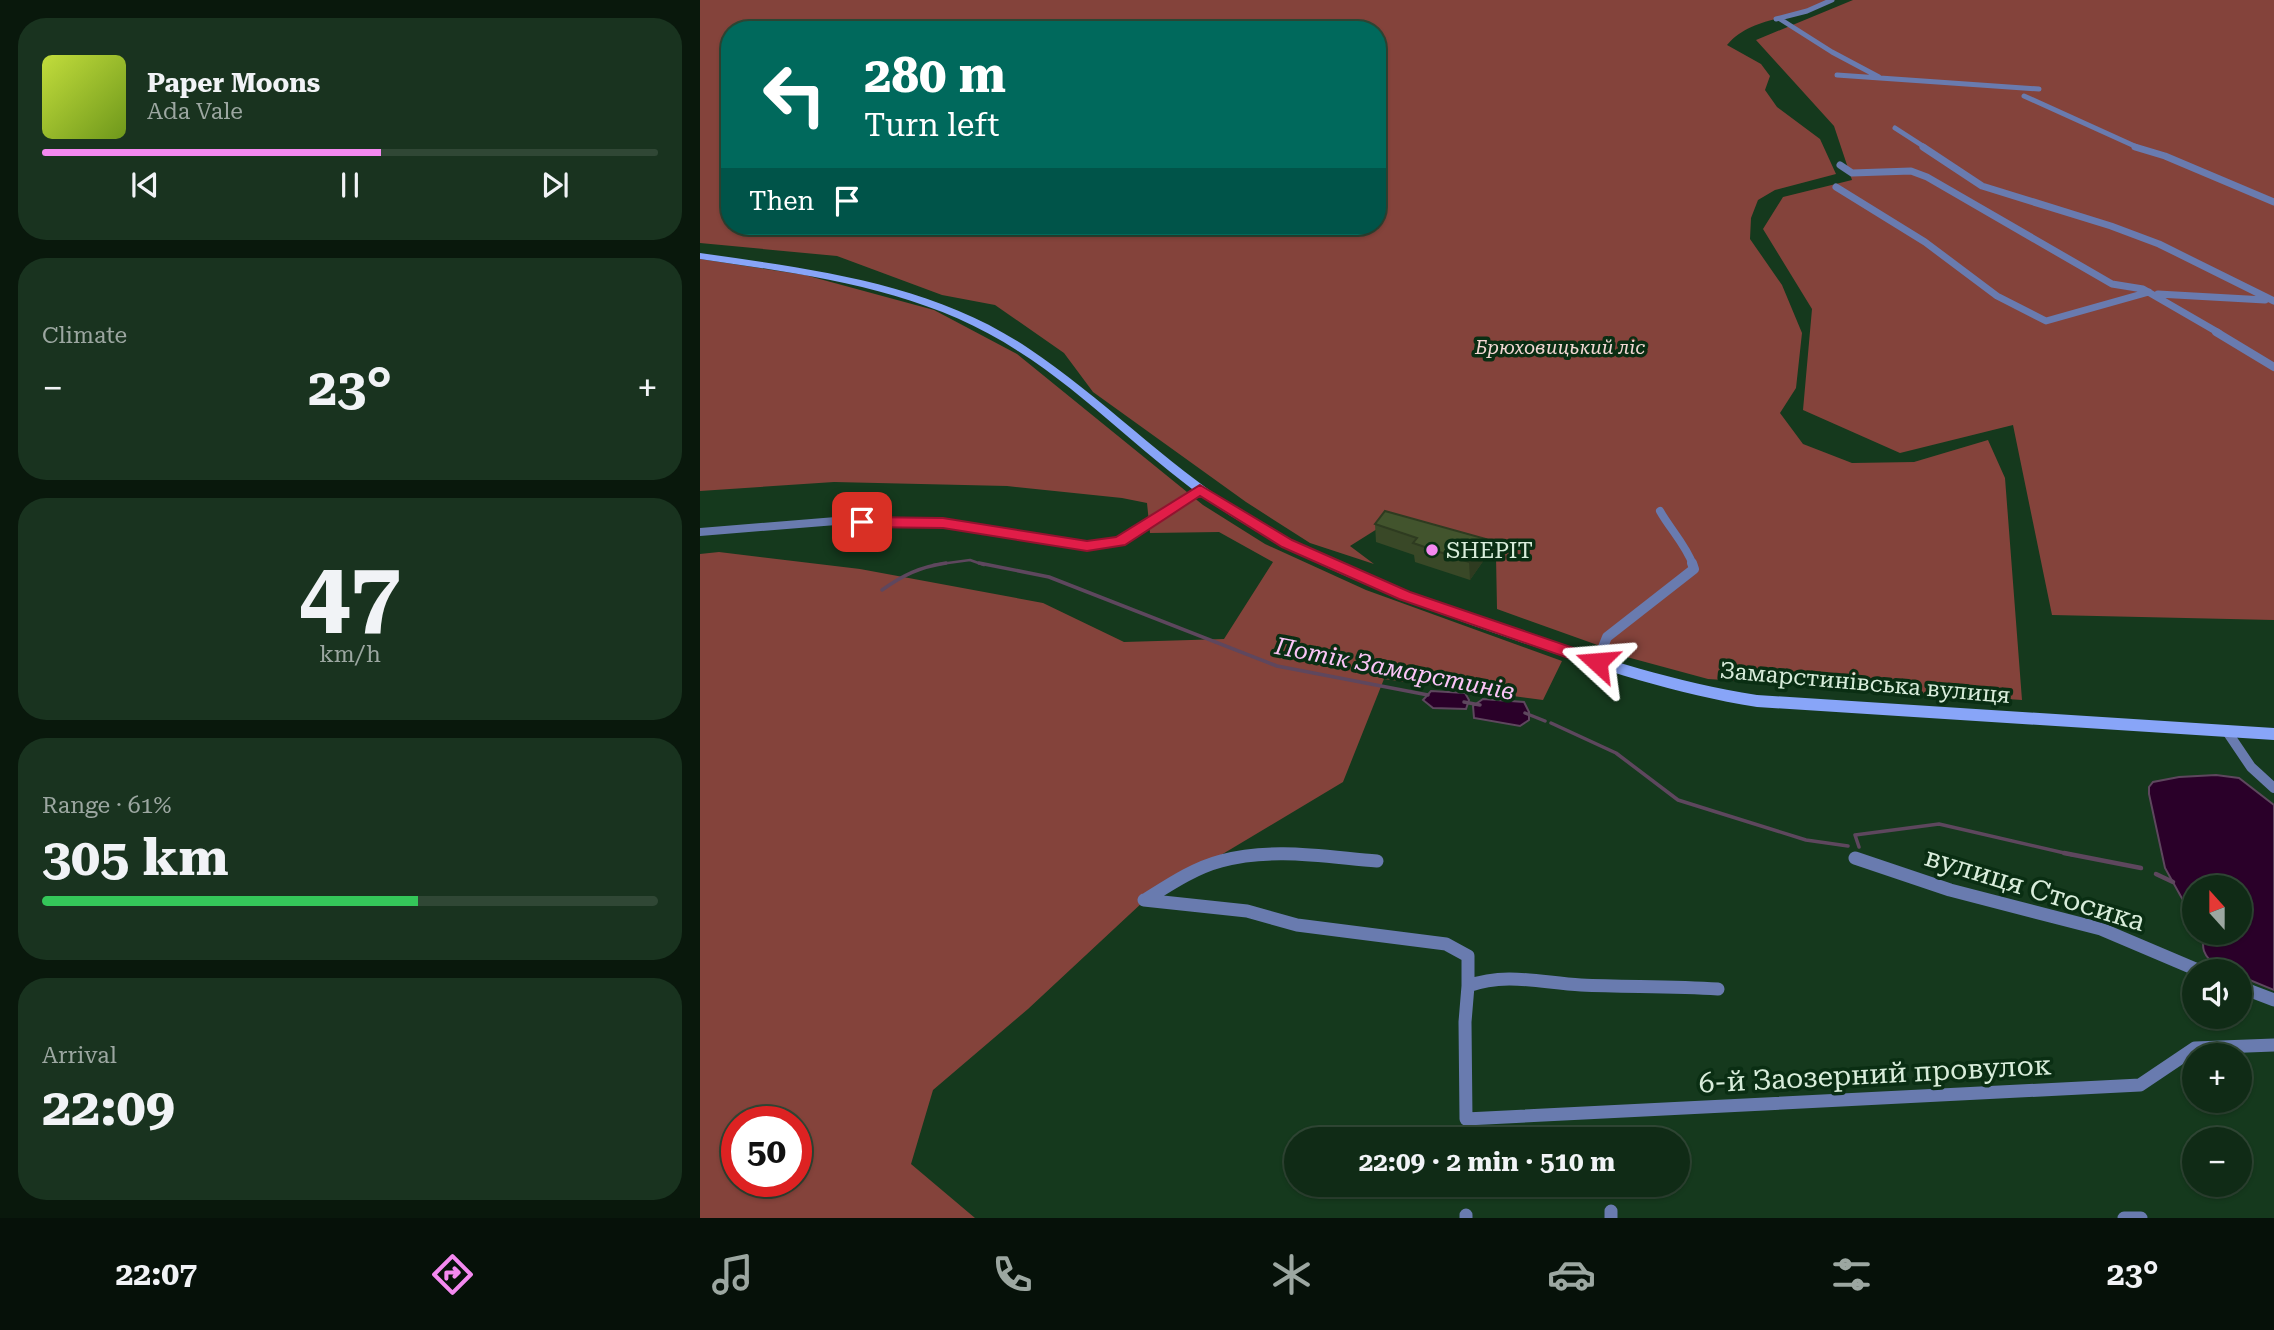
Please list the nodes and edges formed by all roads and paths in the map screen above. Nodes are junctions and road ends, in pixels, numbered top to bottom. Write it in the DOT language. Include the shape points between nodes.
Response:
graph roads {
  1 [pos="1832,0"];
  2 [pos="1837,75"];
  3 [pos="1886,80"];
  4 [pos="1895,128"];
  5 [pos="1840,165"];
  6 [pos="1836,187"];
  7 [pos="2274,202"];
  8 [pos="700,256"];
  9 [pos="2151,293"];
  10 [pos="2273,300"];
  11 [pos="2274,367"];
  12 [pos="1200,490"];
  13 [pos="1660,511"];
  14 [pos="700,532"];
  15 [pos="1597,662"];
  16 [pos="2226,730"];
  17 [pos="2274,734"];
  18 [pos="2274,788"];
  19 [pos="1855,858"];
  20 [pos="1377,861"];
  21 [pos="2182,963"];
  22 [pos="1468,986"];
  23 [pos="1718,989"];
  24 [pos="2252,992"];
  25 [pos="2274,1000"];
  26 [pos="2274,1045"];
  27 [pos="2124,1218"];
  28 [pos="2141,1218"];
  1 -- 3 [label="street" via="1778,19"];
  2 -- 3 [label="street"];
  3 -- 7 [label="street" via="2039,89 2024,96 2142,150"];
  4 -- 10 [label="street" via="1982,186 2147,240"];
  5 -- 9 [label="street" via="1852,173 1911,171 1927,177 2112,284"];
  6 -- 9 [label="street" via="1925,242 1997,296 2046,321"];
  8 -- 12 [label="main road, Замарстинівська вулиця" via="874,286 966,318 1036,358"];
  9 -- 10 [label="street"];
  9 -- 11 [label="street"];
  12 -- 14 [label="street" via="1120,541 1087,546 943,523 836,522"];
  12 -- 15 [label="main road, Замарстинівська вулиця" via="1287,544 1405,596"];
  13 -- 15 [label="street" via="1684,544 1694,569 1607,637"];
  15 -- 16 [label="main road, Замарстинівська вулиця" via="1692,690 1757,702"];
  16 -- 17 [label="main road, Замарстинівська вулиця"];
  16 -- 18 [label="street" via="2251,767"];
  19 -- 21 [label="street, вулиця Стосика" via="1950,890 2101,929"];
  20 -- 22 [label="street" via="1231,858 1196,870 1144,901 1247,911 1297,925 1447,944 1468,956"];
  22 -- 23 [label="street" via="1483,979 1522,977 1581,985"];
  22 -- 26 [label="street, 6-й Заозерний провулок" via="1466,1119 2140,1085 2195,1048"];
  24 -- 25 [label="street"];
  27 -- 28 [label="street"];
}
